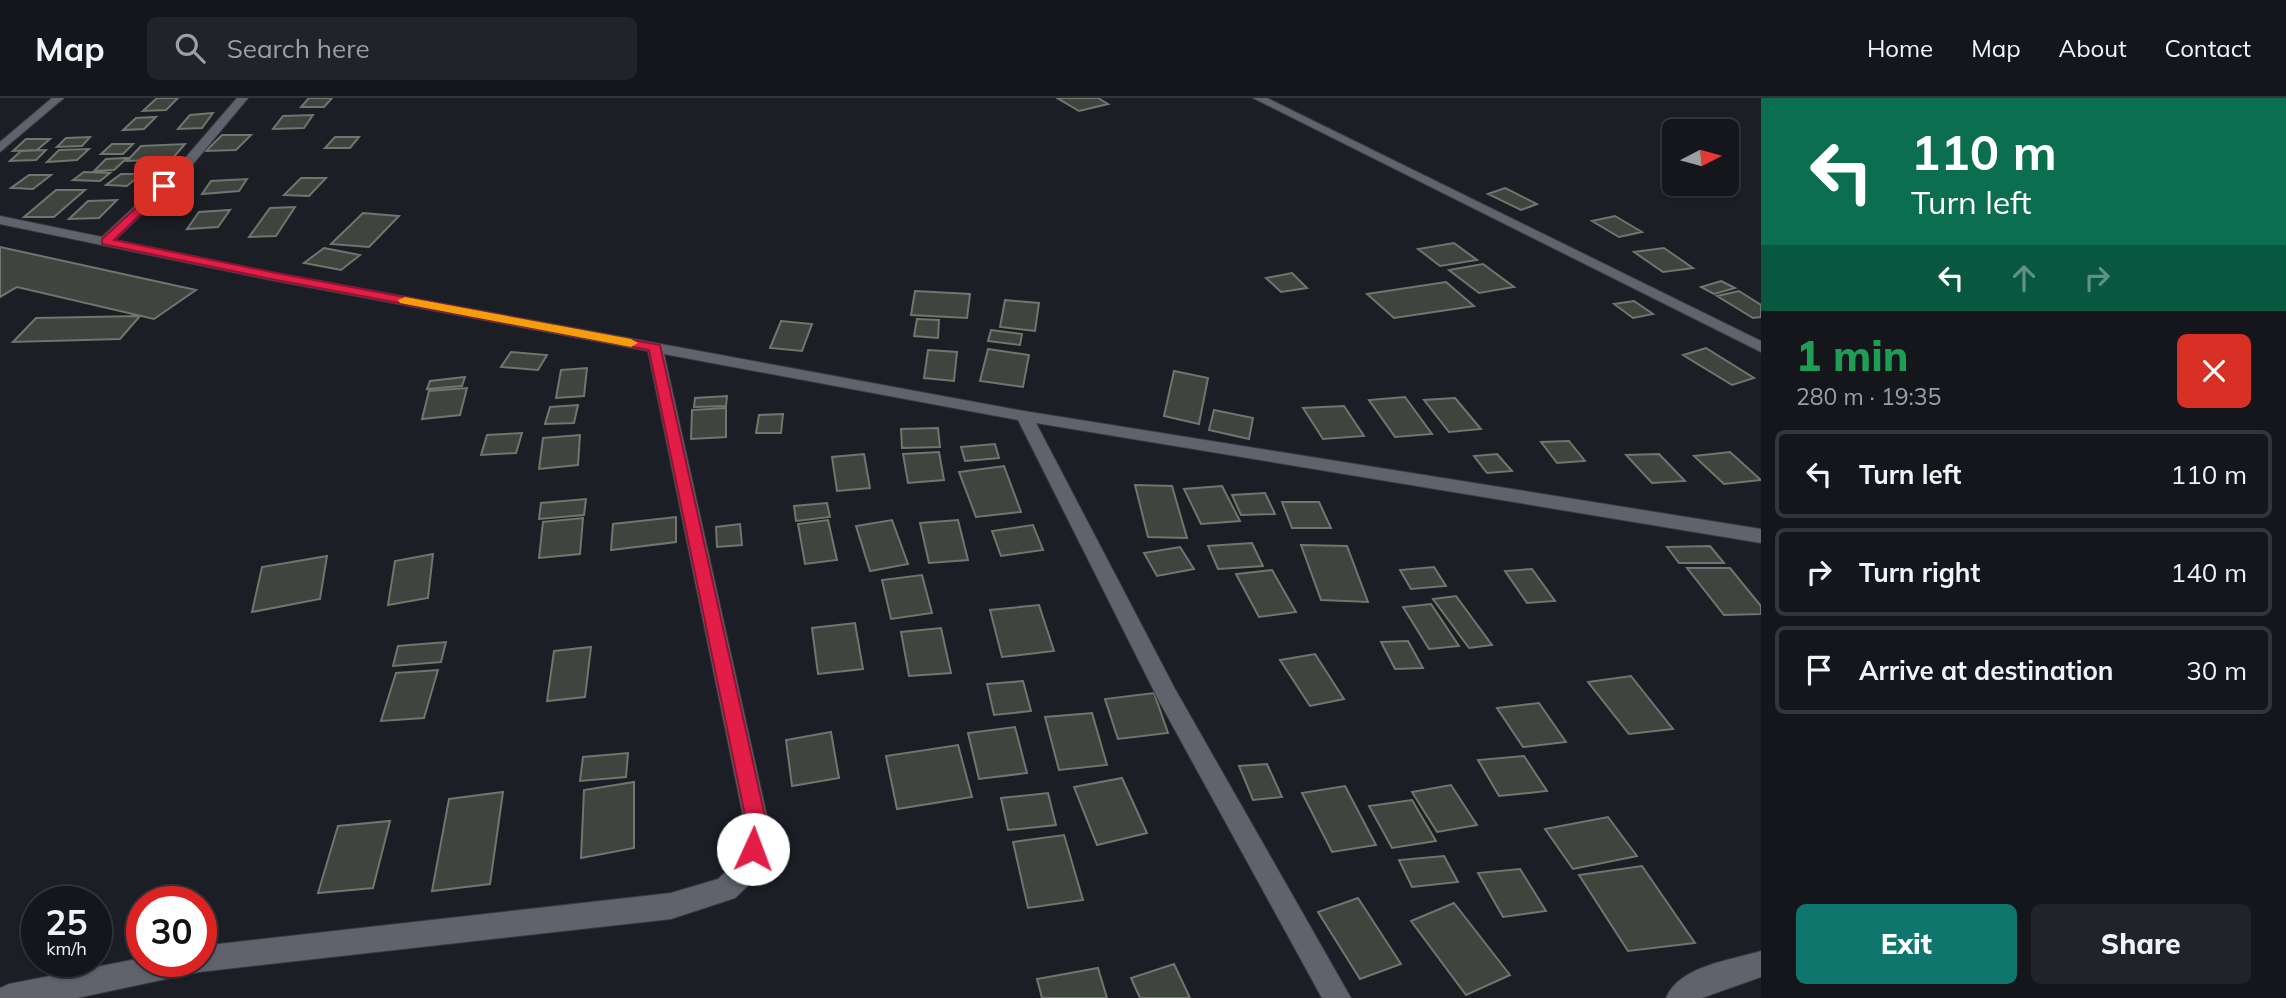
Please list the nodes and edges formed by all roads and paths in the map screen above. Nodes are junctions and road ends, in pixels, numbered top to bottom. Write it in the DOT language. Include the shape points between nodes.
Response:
graph roads {
  1 [pos="59,98"];
  2 [pos="243,98"];
  3 [pos="1258,98"];
  4 [pos="0,148"];
  5 [pos="0,220"];
  6 [pos="106,241"];
  7 [pos="655,347"];
  8 [pos="1761,347"];
  9 [pos="1024,416"];
  10 [pos="1761,536"];
  11 [pos="217,957"];
  12 [pos="1761,964"];
  13 [pos="126,974"];
  14 [pos="9,998"];
  15 [pos="1337,998"];
  16 [pos="1680,998"];
  1 -- 4 [label="street"];
  2 -- 6 [label="street" via="184,167"];
  3 -- 8 [label="street"];
  5 -- 6 [label="street"];
  6 -- 7 [label="street"];
  7 -- 9 [label="street"];
  7 -- 11 [label="street" via="758,830 749,867 726,889 671,906"];
  9 -- 10 [label="street"];
  9 -- 15 [label="street" via="1167,695"];
  12 -- 16 [label="street" via="1696,985"];
  13 -- 14 [label="street"];
}
